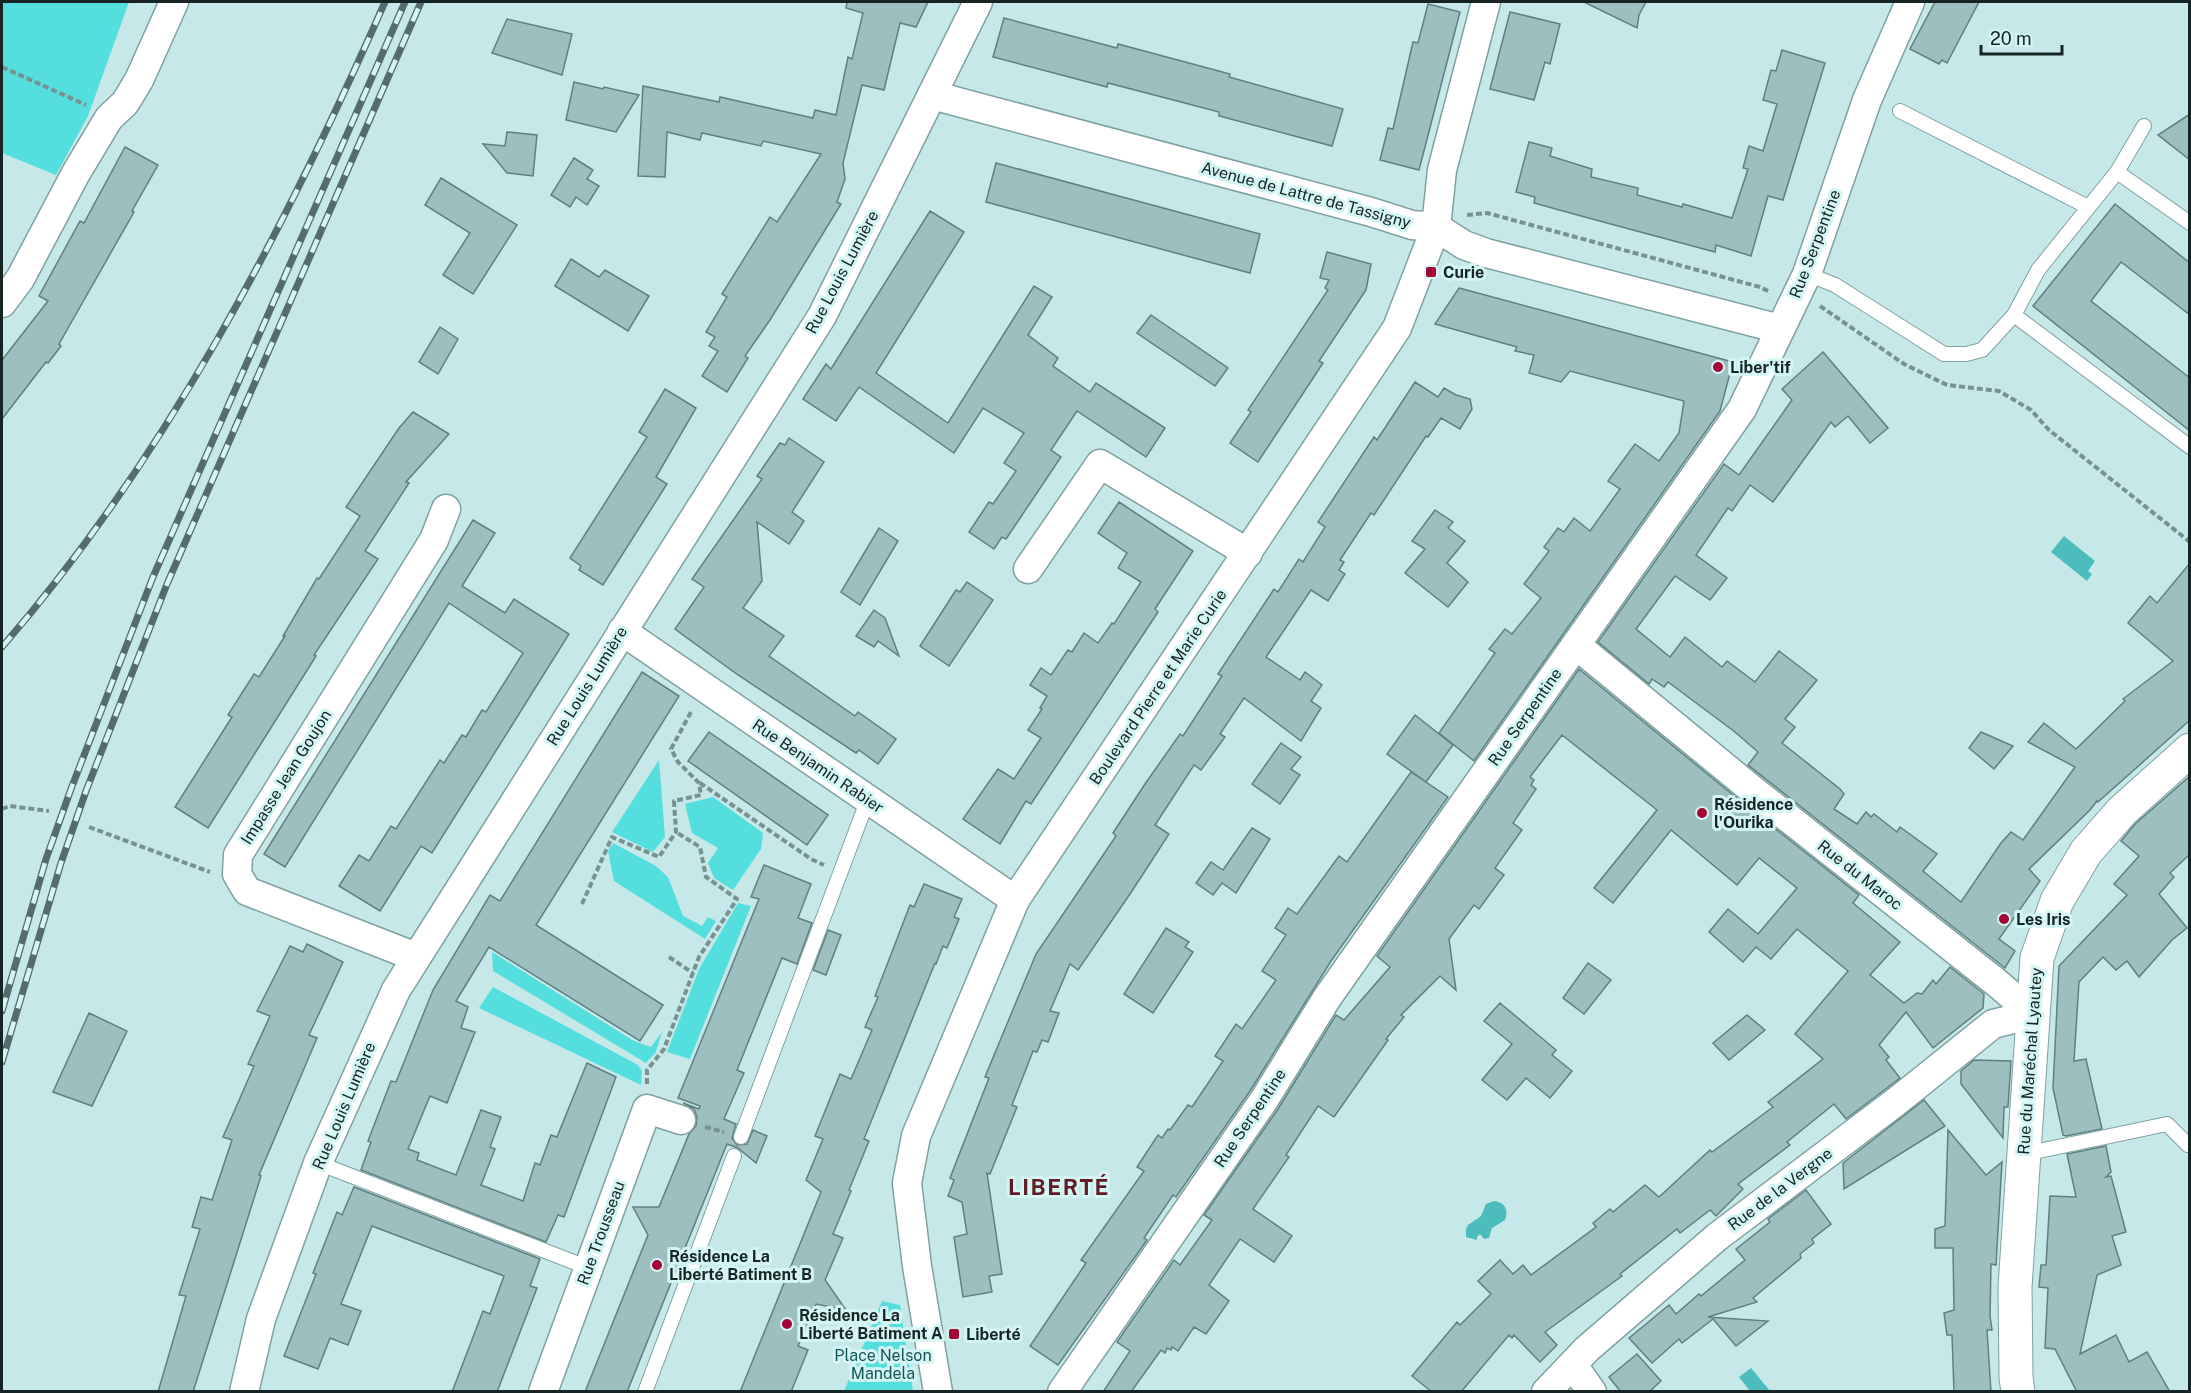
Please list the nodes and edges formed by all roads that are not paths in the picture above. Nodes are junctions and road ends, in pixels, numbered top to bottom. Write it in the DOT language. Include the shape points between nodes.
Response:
graph roads {
  1 [pos="174,2"];
  2 [pos="978,2"];
  3 [pos="1486,2"];
  4 [pos="1910,2"];
  5 [pos="932,95"];
  6 [pos="1900,111"];
  7 [pos="2144,126"];
  8 [pos="2117,172"];
  9 [pos="2088,207"];
  10 [pos="2190,223"];
  11 [pos="1436,227"];
  12 [pos="1799,290"];
  13 [pos="2,303"];
  14 [pos="2014,315"];
  15 [pos="1780,328"];
  16 [pos="2190,447"];
  17 [pos="446,509"];
  18 [pos="1248,553"];
  19 [pos="1028,570"];
  20 [pos="622,631"];
  21 [pos="1576,645"];
  22 [pos="2190,750"];
  23 [pos="867,799"];
  24 [pos="1015,900"];
  25 [pos="416,957"];
  26 [pos="2032,1014"];
  27 [pos="681,1120"];
  28 [pos="741,1137"];
  29 [pos="2190,1144"];
  30 [pos="2024,1154"];
  31 [pos="734,1156"];
  32 [pos="318,1162"];
  33 [pos="589,1268"];
  34 [pos="1573,1365"];
  35 [pos="244,1392"];
  36 [pos="543,1392"];
  37 [pos="645,1392"];
  38 [pos="938,1392"];
  39 [pos="1062,1392"];
  40 [pos="1546,1392"];
  41 [pos="1592,1392"];
  42 [pos="2018,1392"];
  1 -- 13 [label="street" via="139,80 125,103 109,118 20,279"];
  2 -- 5 [label="street, Rue Louis Lumière"];
  3 -- 11 [label="street, Boulevard Pierre et Marie Curie" via="1442,170"];
  4 -- 12 [label="street, Rue Serpentine" via="1867,100"];
  5 -- 11 [label="street, Avenue de Lattre de Tassigny" via="1412,225"];
  5 -- 20 [label="street, Rue Louis Lumière" via="822,316"];
  6 -- 9 [label="lane"];
  7 -- 8 [label="lane"];
  8 -- 9 [label="lane"];
  8 -- 10 [label="lane"];
  9 -- 14 [label="lane" via="2038,270"];
  11 -- 15 [label="street, Avenue de Lattre de Tassigny" via="1464,245 1486,252"];
  11 -- 18 [label="street, Boulevard Pierre et Marie Curie" via="1397,328"];
  12 -- 14 [label="lane" via="1835,285 1944,354 1982,350"];
  12 -- 15 [label="street, Rue Serpentine"];
  14 -- 16 [label="lane"];
  15 -- 21 [label="street, Rue Serpentine" via="1742,410"];
  17 -- 25 [label="street, Impasse Jean Goujon" via="434,540 238,855 237,874 247,891"];
  18 -- 19 [label="street" via="1100,464"];
  18 -- 24 [label="street, Boulevard Pierre et Marie Curie"];
  20 -- 23 [label="street, Rue Benjamin Rabier"];
  20 -- 25 [label="street, Rue Louis Lumière"];
  21 -- 26 [label="street, Rue du Maroc"];
  21 -- 39 [label="street, Rue Serpentine" via="1328,998 1264,1100"];
  22 -- 26 [label="main road, Rue du Maréchal Lyautey" via="2122,811 2086,852 2057,901 2037,958"];
  23 -- 24 [label="street, Rue Benjamin Rabier"];
  23 -- 28 [label="lane"];
  24 -- 38 [label="street, Boulevard Pierre et Marie Curie" via="916,1136 907,1183"];
  25 -- 32 [label="street, Rue Louis Lumière" via="396,990"];
  26 -- 30 [label="main road, Rue du Maréchal Lyautey"];
  26 -- 34 [label="street, Rue de la Vergne" via="1993,1024 1717,1237"];
  27 -- 33 [label="street, Rue Trousseau" via="647,1108"];
  29 -- 30 [label="lane" via="2167,1124"];
  30 -- 42 [label="main road, Rue du Maréchal Lyautey" via="2015,1287"];
  31 -- 37 [label="lane"];
  32 -- 33 [label="lane"];
  32 -- 35 [label="street, Rue Louis Lumière" via="261,1319"];
  33 -- 36 [label="street, Rue Trousseau"];
  34 -- 40 [label="street, Rue de la Vergne"];
  34 -- 41 [label="street"];
}
